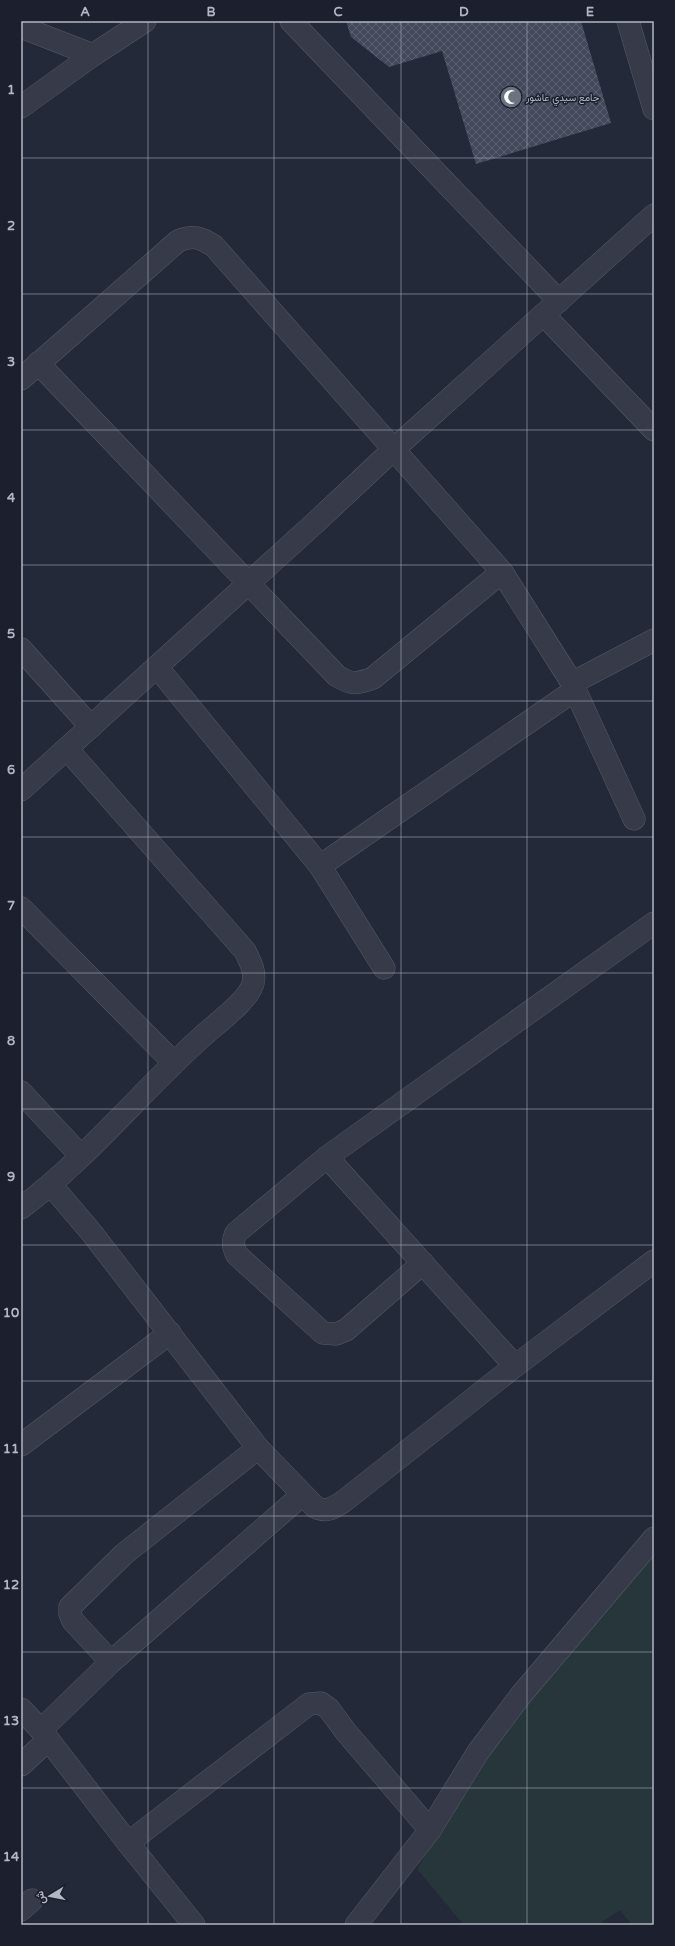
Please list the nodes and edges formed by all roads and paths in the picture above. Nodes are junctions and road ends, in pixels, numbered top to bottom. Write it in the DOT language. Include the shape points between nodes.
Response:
graph roads {
  1 [pos="145,21"];
  2 [pos="291,21"];
  3 [pos="628,21"];
  4 [pos="21,27"];
  5 [pos="93,55"];
  6 [pos="21,107"];
  7 [pos="654,110"];
  8 [pos="654,215"];
  9 [pos="551,308"];
  10 [pos="38,363"];
  11 [pos="21,379"];
  12 [pos="654,430"];
  13 [pos="394,449"];
  14 [pos="502,572"];
  15 [pos="248,584"];
  16 [pos="654,640"];
  17 [pos="21,649"];
  18 [pos="157,667"];
  19 [pos="573,686"];
  20 [pos="91,727"];
  21 [pos="67,749"];
  22 [pos="21,790"];
  23 [pos="634,819"];
  24 [pos="320,866"];
  25 [pos="21,908"];
  26 [pos="654,923"];
  27 [pos="384,968"];
  28 [pos="173,1062"];
  29 [pos="21,1092"];
  30 [pos="81,1156"];
  31 [pos="328,1157"];
  32 [pos="51,1185"];
  33 [pos="21,1208"];
  34 [pos="654,1261"];
  35 [pos="423,1264"];
  36 [pos="170,1333"];
  37 [pos="515,1366"];
  38 [pos="21,1445"];
  39 [pos="258,1448"];
  40 [pos="302,1494"];
  41 [pos="654,1538"];
  42 [pos="111,1662"];
  43 [pos="21,1709"];
  44 [pos="44,1735"];
  45 [pos="21,1765"];
  46 [pos="430,1830"];
  47 [pos="128,1843"];
  48 [pos="194,1925"];
  49 [pos="356,1925"];
  1 -- 5 [label="street"];
  2 -- 9 [label="street"];
  3 -- 7 [label="street"];
  4 -- 5 [label="street"];
  5 -- 6 [label="street"];
  8 -- 9 [label="street"];
  9 -- 12 [label="street"];
  9 -- 13 [label="street"];
  10 -- 11 [label="street"];
  10 -- 13 [label="street" via="168,248 189,236 200,237 214,246"];
  10 -- 15 [label="street"];
  13 -- 14 [label="street"];
  13 -- 15 [label="street"];
  14 -- 15 [label="street" via="373,678 361,683 348,683 337,676"];
  14 -- 19 [label="street"];
  15 -- 18 [label="street"];
  16 -- 19 [label="street"];
  17 -- 20 [label="street"];
  18 -- 20 [label="street"];
  18 -- 24 [label="street"];
  19 -- 23 [label="street"];
  19 -- 24 [label="street"];
  20 -- 21 [label="street"];
  21 -- 22 [label="street"];
  21 -- 28 [label="street" via="245,951 253,969 253,984 242,1001"];
  24 -- 27 [label="street"];
  25 -- 28 [label="street"];
  26 -- 31 [label="street"];
  28 -- 30 [label="street"];
  29 -- 30 [label="street"];
  30 -- 32 [label="street"];
  31 -- 35 [label="street"];
  31 -- 35 [label="street" via="236,1233 233,1248 237,1255 323,1333 336,1334 346,1330"];
  32 -- 33 [label="street"];
  32 -- 36 [label="street"];
  34 -- 37 [label="street"];
  35 -- 37 [label="street"];
  36 -- 38 [label="street"];
  36 -- 39 [label="street"];
  37 -- 40 [label="street" via="333,1509 323,1511"];
  39 -- 40 [label="street"];
  39 -- 42 [label="street" via="124,1554 70,1607 73,1621"];
  40 -- 42 [label="street"];
  41 -- 46 [label="street" via="521,1695 478,1752"];
  42 -- 44 [label="street"];
  43 -- 44 [label="street"];
  44 -- 45 [label="street"];
  44 -- 47 [label="street"];
  46 -- 47 [label="street" via="329,1709 320,1703 309,1704"];
  46 -- 49 [label="street"];
  47 -- 48 [label="street"];
}
